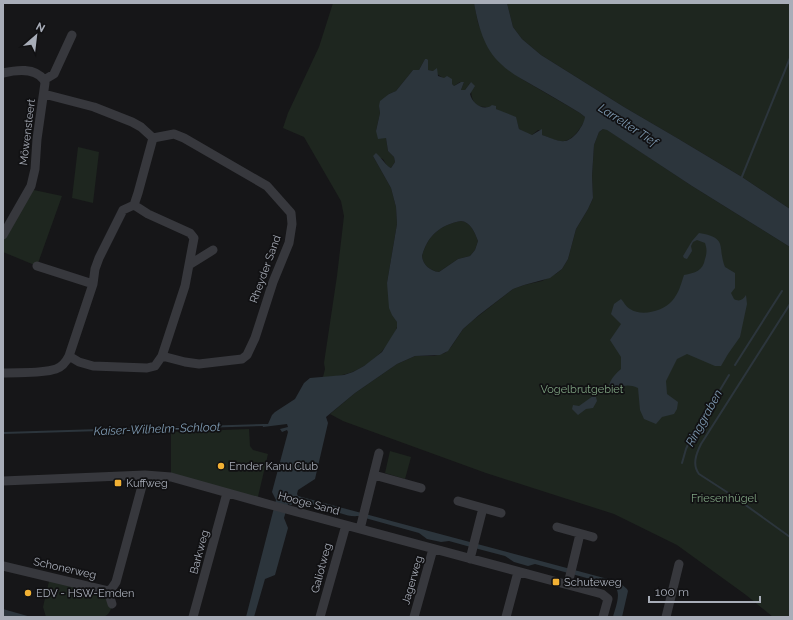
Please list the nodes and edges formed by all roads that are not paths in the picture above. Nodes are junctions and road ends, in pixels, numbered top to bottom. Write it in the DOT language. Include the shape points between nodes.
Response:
graph roads {
  1 [pos="72,35"];
  2 [pos="3,73"];
  3 [pos="44,80"];
  4 [pos="44,94"];
  5 [pos="153,138"];
  6 [pos="134,205"];
  7 [pos="3,235"];
  8 [pos="214,250"];
  9 [pos="189,265"];
  10 [pos="37,266"];
  11 [pos="93,284"];
  12 [pos="69,356"];
  13 [pos="162,356"];
  14 [pos="3,373"];
  15 [pos="380,452"];
  16 [pos="374,474"];
  17 [pos="145,475"];
  18 [pos="3,481"];
  19 [pos="421,488"];
  20 [pos="227,493"];
  21 [pos="458,501"];
  22 [pos="483,508"];
  23 [pos="501,512"];
  24 [pos="346,526"];
  25 [pos="557,528"];
  26 [pos="360,529"];
  27 [pos="580,534"];
  28 [pos="593,537"];
  29 [pos="433,549"];
  30 [pos="470,559"];
  31 [pos="679,564"];
  32 [pos="3,566"];
  33 [pos="518,572"];
  34 [pos="568,584"];
  35 [pos="108,591"];
  36 [pos="112,604"];
  37 [pos="193,617"];
  38 [pos="320,617"];
  39 [pos="414,617"];
  40 [pos="506,617"];
  41 [pos="603,617"];
  42 [pos="666,617"];
  1 -- 3 [label="street" via="54,75"];
  2 -- 3 [label="street" via="24,70 37,74"];
  3 -- 4 [label="street, Möwensteert"];
  4 -- 5 [label="street" via="94,107 132,122"];
  4 -- 7 [label="street, Möwensteert" via="31,186"];
  5 -- 6 [label="street"];
  5 -- 13 [label="street, Rheyder Sand" via="170,134 181,136 261,182 280,200 292,218 289,243 255,338 244,358 237,361 199,364"];
  6 -- 9 [label="street" via="193,235"];
  6 -- 11 [label="street" via="123,210 99,258"];
  8 -- 9 [label="street"];
  9 -- 13 [label="street" via="186,286"];
  10 -- 11 [label="street"];
  11 -- 12 [label="street"];
  12 -- 13 [label="street" via="93,366 147,368 156,365"];
  12 -- 14 [label="street" via="63,365 56,369"];
  15 -- 16 [label="street"];
  16 -- 19 [label="street"];
  16 -- 26 [label="street"];
  17 -- 18 [label="street, Hooge Sand"];
  17 -- 20 [label="street, Hooge Sand" via="171,477"];
  17 -- 35 [label="street" via="116,582"];
  20 -- 24 [label="street, Hooge Sand"];
  20 -- 37 [label="street, Barkweg"];
  21 -- 22 [label="street"];
  22 -- 23 [label="street"];
  22 -- 30 [label="street"];
  24 -- 26 [label="street, Hooge Sand"];
  24 -- 38 [label="street, Galiotweg"];
  25 -- 27 [label="street"];
  26 -- 29 [label="street, Hooge Sand"];
  27 -- 28 [label="street"];
  27 -- 34 [label="street"];
  29 -- 30 [label="street, Hooge Sand"];
  29 -- 39 [label="street, Jagerweg"];
  30 -- 33 [label="street, Hooge Sand"];
  31 -- 42 [label="street"];
  32 -- 35 [label="street, Schonerweg"];
  33 -- 34 [label="street, Hooge Sand"];
  33 -- 40 [label="street"];
  34 -- 41 [label="street, Hooge Sand" via="605,595 608,599"];
  35 -- 36 [label="street, Schonerweg"];
}
